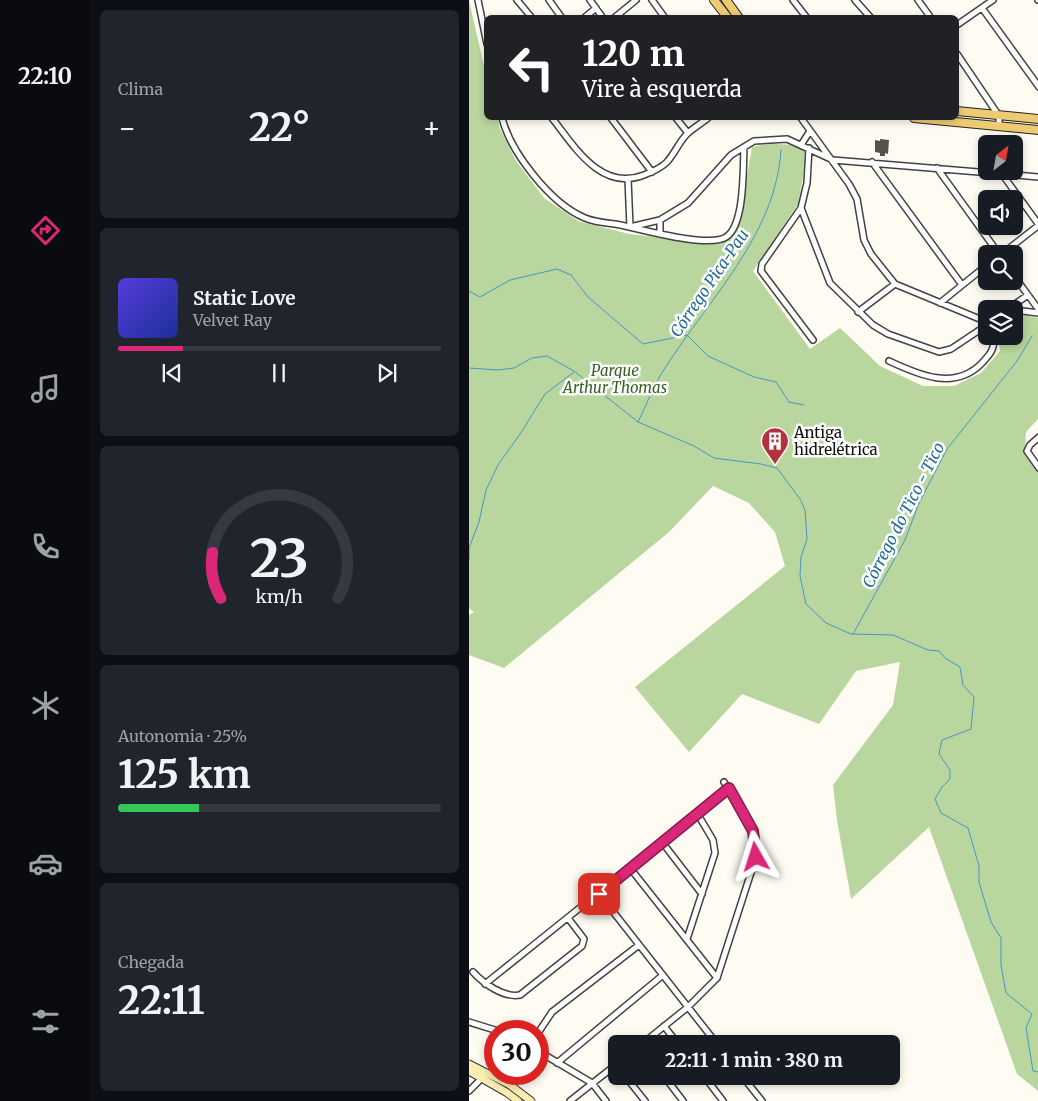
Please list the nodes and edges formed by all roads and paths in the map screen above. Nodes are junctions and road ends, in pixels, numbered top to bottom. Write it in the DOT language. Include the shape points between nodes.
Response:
graph roads {
  1 [pos="478,0"];
  2 [pos="517,0"];
  3 [pos="549,0"];
  4 [pos="591,0"];
  5 [pos="636,0"];
  6 [pos="652,0"];
  7 [pos="714,0"];
  8 [pos="726,0"];
  9 [pos="793,0"];
  10 [pos="855,0"];
  11 [pos="919,0"];
  12 [pos="993,0"];
  13 [pos="596,8"];
  14 [pos="981,8"];
  15 [pos="530,15"];
  16 [pos="560,15"];
  17 [pos="588,15"];
  18 [pos="601,15"];
  19 [pos="618,15"];
  20 [pos="663,15"];
  21 [pos="726,15"];
  22 [pos="737,15"];
  23 [pos="805,15"];
  24 [pos="868,15"];
  25 [pos="929,15"];
  26 [pos="959,24"];
  27 [pos="484,29"];
  28 [pos="959,57"];
  29 [pos="1038,87"];
  30 [pos="959,111"];
  31 [pos="999,116"];
  32 [pos="1038,119"];
  33 [pos="503,120"];
  34 [pos="554,120"];
  35 [pos="613,120"];
  36 [pos="678,120"];
  37 [pos="705,120"];
  38 [pos="802,120"];
  39 [pos="952,120"];
  40 [pos="999,126"];
  41 [pos="1038,130"];
  42 [pos="810,131"];
  43 [pos="688,133"];
  44 [pos="801,145"];
  45 [pos="744,147"];
  46 [pos="809,148"];
  47 [pos="833,160"];
  48 [pos="872,162"];
  49 [pos="937,168"];
  50 [pos="652,172"];
  51 [pos="978,172"];
  52 [pos="1023,176"];
  53 [pos="1038,177"];
  54 [pos="628,179"];
  55 [pos="1006,180"];
  56 [pos="801,208"];
  57 [pos="660,220"];
  58 [pos="1038,225"];
  59 [pos="630,227"];
  60 [pos="661,234"];
  61 [pos="993,245"];
  62 [pos="1012,245"];
  63 [pos="978,272"];
  64 [pos="895,284"];
  65 [pos="962,284"];
  66 [pos="1023,288"];
  67 [pos="1028,295"];
  68 [pos="1021,300"];
  69 [pos="940,303"];
  70 [pos="1023,310"];
  71 [pos="1038,311"];
  72 [pos="858,312"];
  73 [pos="978,320"];
  74 [pos="978,330"];
  75 [pos="813,340"];
  76 [pos="994,345"];
  77 [pos="889,361"];
  78 [pos="1038,437"];
  79 [pos="1038,468"];
  80 [pos="724,782"];
  81 [pos="729,788"];
  82 [pos="697,814"];
  83 [pos="662,842"];
  84 [pos="630,868"];
  85 [pos="589,881"];
  86 [pos="599,894"];
  87 [pos="702,894"];
  88 [pos="568,918"];
  89 [pos="687,940"];
  90 [pos="639,945"];
  91 [pos="473,972"];
  92 [pos="663,975"];
  93 [pos="717,978"];
  94 [pos="485,984"];
  95 [pos="688,1007"];
  96 [pos="547,1020"];
  97 [pos="469,1022"];
  98 [pos="664,1026"];
  99 [pos="484,1027"];
  100 [pos="653,1035"];
  101 [pos="671,1035"];
  102 [pos="710,1035"];
  103 [pos="549,1058"];
  104 [pos="557,1063"];
  105 [pos="469,1064"];
  106 [pos="469,1071"];
  107 [pos="608,1071"];
  108 [pos="484,1072"];
  109 [pos="482,1078"];
  110 [pos="592,1084"];
  111 [pos="510,1085"];
  112 [pos="632,1085"];
  113 [pos="671,1085"];
  114 [pos="711,1085"];
  115 [pos="749,1085"];
  116 [pos="469,1091"];
  117 [pos="574,1100"];
  118 [pos="518,1101"];
  119 [pos="531,1101"];
  120 [pos="606,1101"];
  121 [pos="645,1101"];
  122 [pos="683,1101"];
  123 [pos="723,1101"];
  124 [pos="762,1101"];
  1 -- 27 [label="street"];
  2 -- 15 [label="street"];
  3 -- 16 [label="street"];
  4 -- 13 [label="street"];
  5 -- 19 [label="street"];
  6 -- 20 [label="street"];
  7 -- 21 [label="main road"];
  8 -- 22 [label="main road"];
  9 -- 23 [label="street"];
  10 -- 24 [label="street"];
  11 -- 25 [label="street"];
  12 -- 14 [label="street"];
  13 -- 17 [label="street"];
  13 -- 18 [label="street"];
  14 -- 26 [label="street"];
  14 -- 29 [label="street"];
  28 -- 31 [label="street"];
  30 -- 31 [label="main road"];
  31 -- 32 [label="main road"];
  31 -- 40 [label="street"];
  33 -- 59 [label="street" via="523,161 552,196 587,219"];
  34 -- 54 [label="street" via="588,164 612,176"];
  35 -- 50 [label="street"];
  36 -- 43 [label="street"];
  37 -- 43 [label="street"];
  38 -- 42 [label="street"];
  39 -- 40 [label="main road"];
  40 -- 41 [label="main road"];
  42 -- 44 [label="street"];
  42 -- 47 [label="street"];
  43 -- 50 [label="street" via="666,163"];
  44 -- 45 [label="street" via="787,139 754,141"];
  44 -- 46 [label="street"];
  45 -- 57 [label="street" via="731,155 688,203"];
  45 -- 60 [label="street" via="738,220 727,237 718,240"];
  46 -- 47 [label="street"];
  46 -- 56 [label="street" via="807,183"];
  47 -- 48 [label="street"];
  47 -- 64 [label="street" via="857,199 860,226 868,247"];
  48 -- 49 [label="street"];
  48 -- 65 [label="street"];
  49 -- 51 [label="street"];
  49 -- 61 [label="street"];
  50 -- 54 [label="street"];
  52 -- 53 [label="street"];
  54 -- 59 [label="street"];
  55 -- 58 [label="street"];
  56 -- 72 [label="street" via="830,284"];
  56 -- 75 [label="street" via="761,264 761,271"];
  57 -- 59 [label="street"];
  57 -- 60 [label="street"];
  58 -- 62 [label="street"];
  59 -- 60 [label="street"];
  63 -- 65 [label="street"];
  64 -- 69 [label="street"];
  64 -- 72 [label="street"];
  65 -- 69 [label="street"];
  66 -- 67 [label="street"];
  67 -- 68 [label="street"];
  67 -- 71 [label="street"];
  69 -- 73 [label="street"];
  70 -- 71 [label="street"];
  72 -- 74 [label="street" via="889,334 939,352 951,349"];
  76 -- 77 [label="street" via="993,351 976,370 950,380 926,376"];
  78 -- 79 [label="street" via="1027,451"];
  80 -- 81 [label="street"];
  81 -- 82 [label="street"];
  81 -- 93 [label="street" via="753,831 756,857"];
  82 -- 83 [label="street"];
  82 -- 87 [label="street" via="713,840 715,853"];
  83 -- 84 [label="street"];
  83 -- 87 [label="street"];
  84 -- 86 [label="street"];
  84 -- 89 [label="street"];
  85 -- 86 [label="street"];
  86 -- 88 [label="street"];
  86 -- 90 [label="street"];
  87 -- 89 [label="street"];
  88 -- 94 [label="street"];
  88 -- 94 [label="street" via="584,940 575,952 520,995"];
  89 -- 93 [label="street"];
  90 -- 92 [label="street"];
  90 -- 96 [label="street" via="552,1012"];
  91 -- 94 [label="street"];
  92 -- 95 [label="street"];
  92 -- 104 [label="street"];
  93 -- 95 [label="street"];
  95 -- 98 [label="street"];
  95 -- 102 [label="street"];
  97 -- 99 [label="street"];
  98 -- 100 [label="street"];
  98 -- 101 [label="street"];
  103 -- 104 [label="street"];
  104 -- 110 [label="street"];
  105 -- 108 [label="main road"];
  106 -- 109 [label="main road"];
  107 -- 110 [label="street"];
  109 -- 116 [label="street"];
  109 -- 118 [label="main road"];
  110 -- 117 [label="street"];
  110 -- 120 [label="street"];
  111 -- 119 [label="main road"];
  112 -- 121 [label="street"];
  113 -- 122 [label="street"];
  114 -- 123 [label="street"];
  115 -- 124 [label="street"];
}
